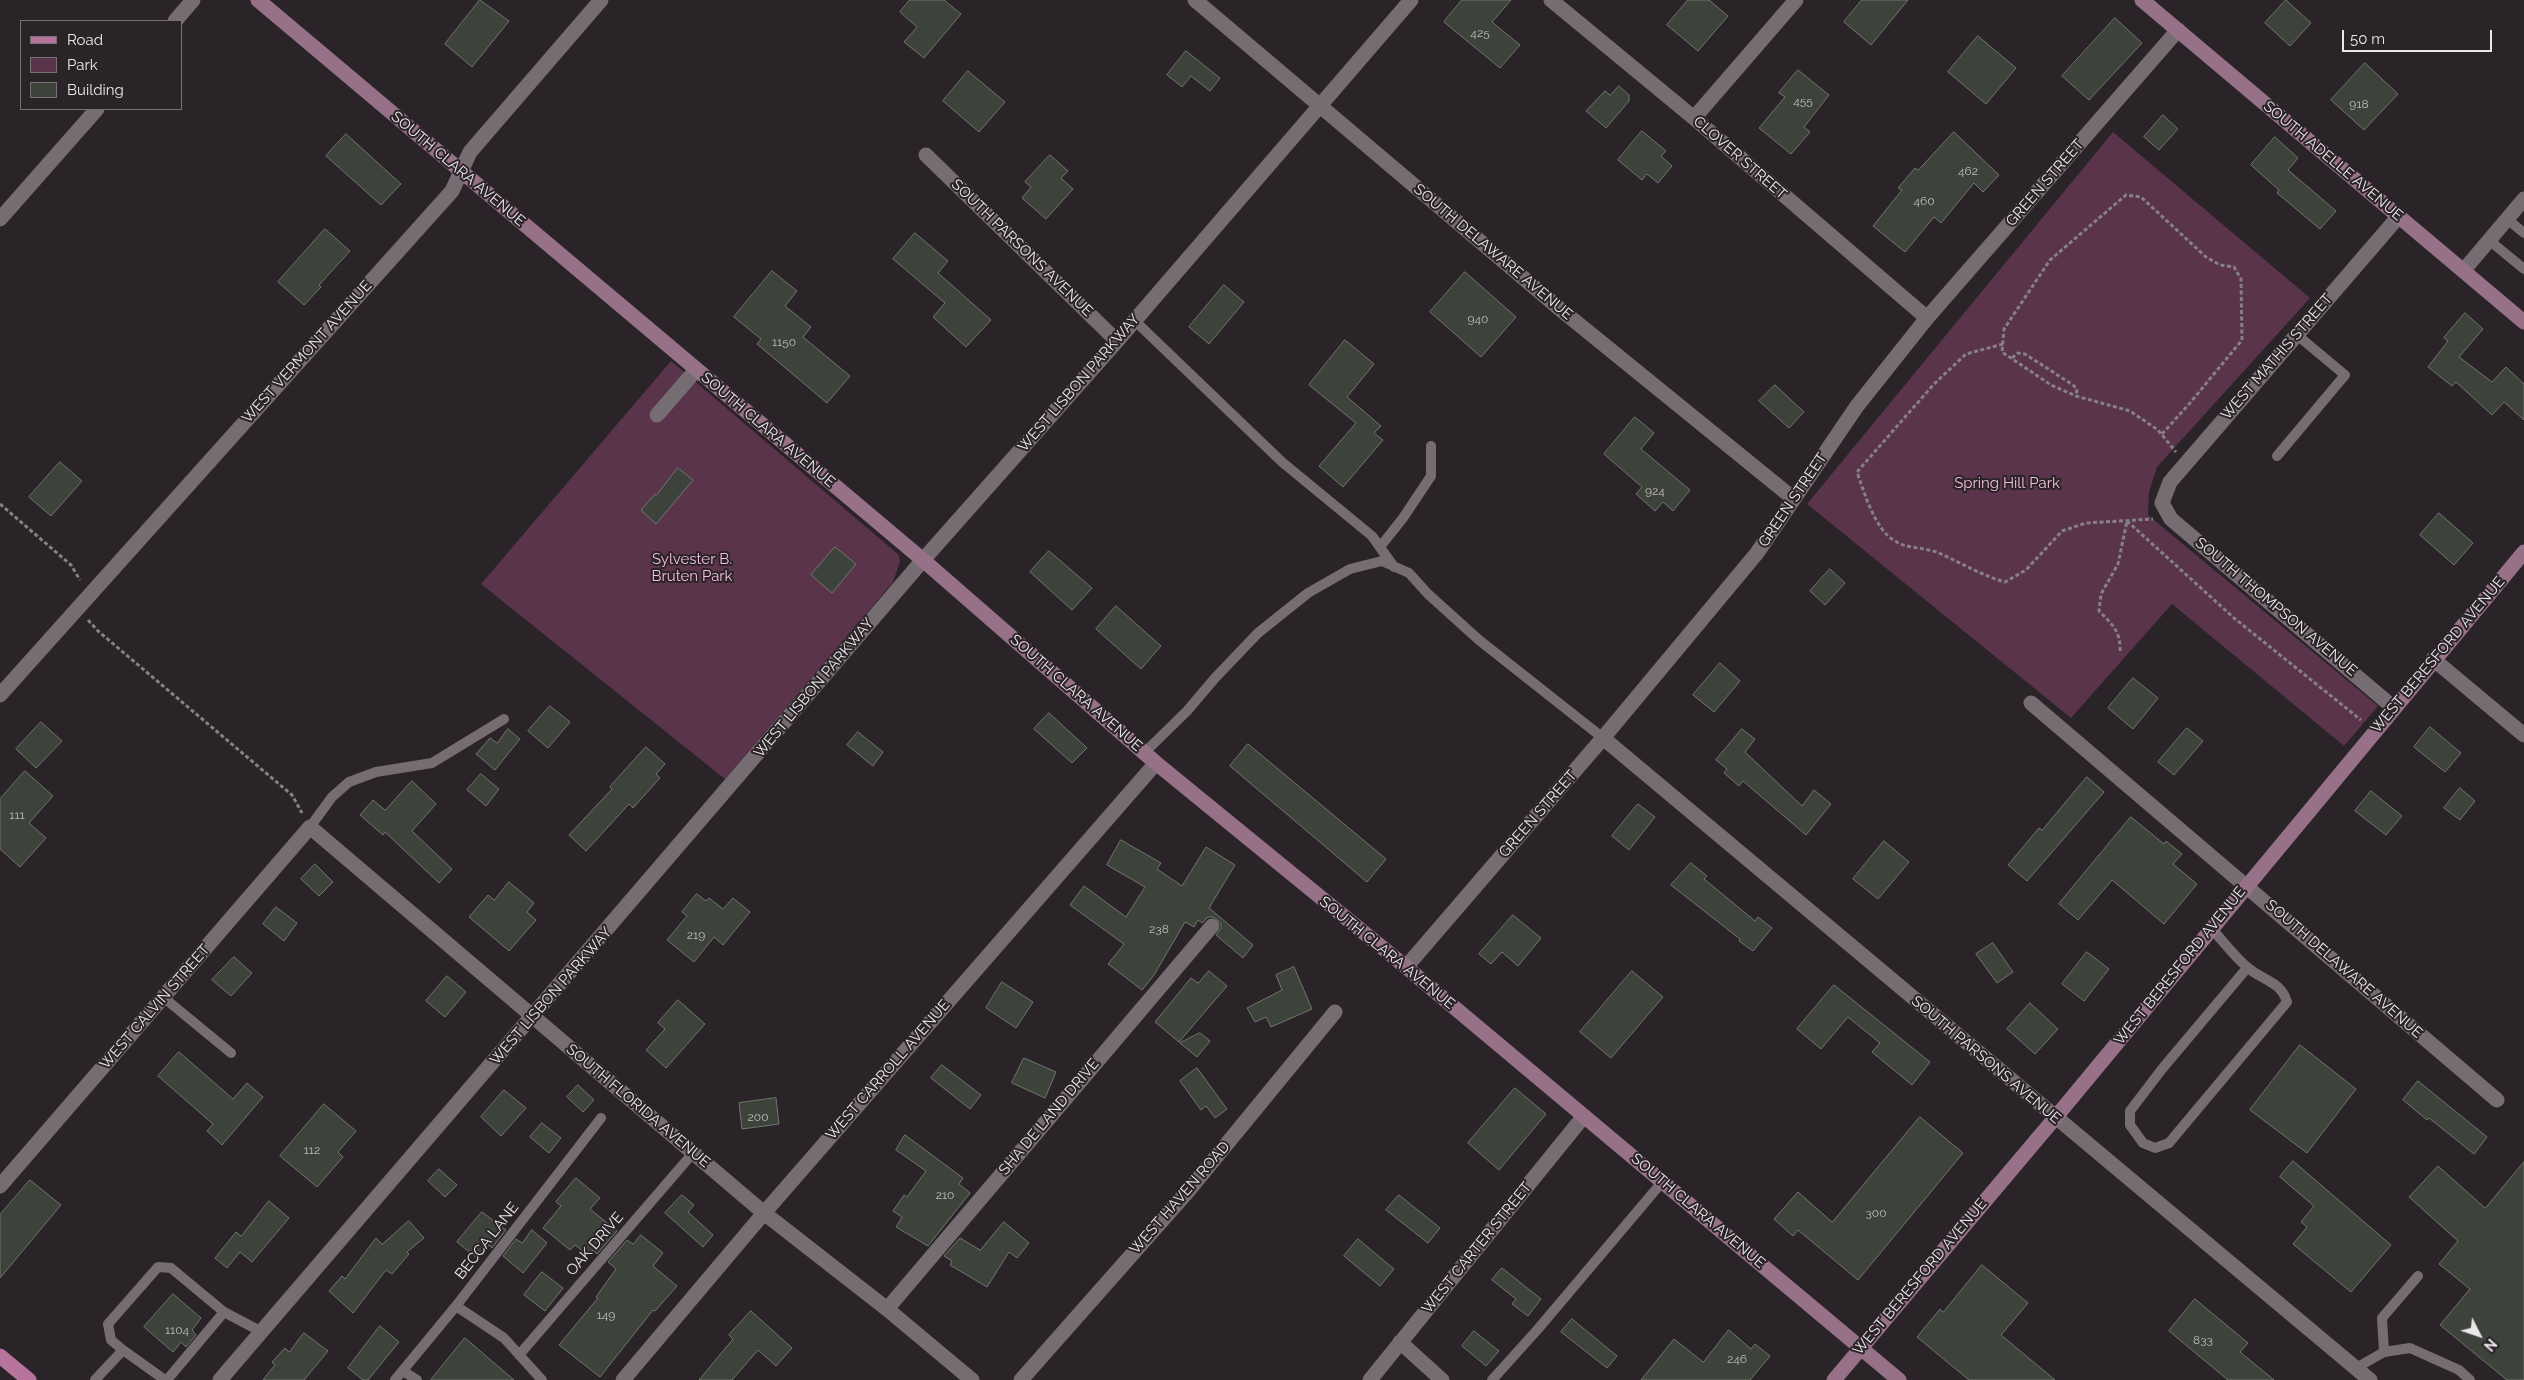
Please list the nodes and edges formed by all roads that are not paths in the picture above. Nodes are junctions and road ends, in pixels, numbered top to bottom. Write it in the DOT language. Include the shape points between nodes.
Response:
graph roads {
  1 [pos="193,0"];
  2 [pos="258,0"];
  3 [pos="601,0"];
  4 [pos="1195,0"];
  5 [pos="1411,0"];
  6 [pos="1550,0"];
  7 [pos="1796,0"];
  8 [pos="2142,0"];
  9 [pos="175,20"];
  10 [pos="2178,30"];
  11 [pos="1320,106"];
  12 [pos="96,110"];
  13 [pos="1694,118"];
  14 [pos="926,155"];
  15 [pos="462,172"];
  16 [pos="2524,199"];
  17 [pos="2399,216"];
  18 [pos="0,219"];
  19 [pos="2507,219"];
  20 [pos="2524,233"];
  21 [pos="2490,240"];
  22 [pos="2524,269"];
  23 [pos="2464,270"];
  24 [pos="1927,318"];
  25 [pos="1134,320"];
  26 [pos="2524,322"];
  27 [pos="2297,335"];
  28 [pos="1117,341"];
  29 [pos="696,370"];
  30 [pos="658,415"];
  31 [pos="1431,446"];
  32 [pos="2277,456"];
  33 [pos="1794,499"];
  34 [pos="2162,503"];
  35 [pos="1380,547"];
  36 [pos="2524,552"];
  37 [pos="923,560"];
  38 [pos="1395,567"];
  39 [pos="2433,659"];
  40 [pos="0,695"];
  41 [pos="2031,704"];
  42 [pos="2394,708"];
  43 [pos="504,719"];
  44 [pos="2524,735"];
  45 [pos="1603,738"];
  46 [pos="1150,758"];
  47 [pos="310,827"];
  48 [pos="2246,885"];
  49 [pos="1212,926"];
  50 [pos="2211,928"];
  51 [pos="1406,968"];
  52 [pos="2247,968"];
  53 [pos="163,997"];
  54 [pos="1335,1012"];
  55 [pos="534,1017"];
  56 [pos="231,1053"];
  57 [pos="2497,1100"];
  58 [pos="1584,1116"];
  59 [pos="601,1118"];
  60 [pos="2055,1118"];
  61 [pos="694,1153"];
  62 [pos="1663,1181"];
  63 [pos="0,1186"];
  64 [pos="764,1213"];
  65 [pos="2418,1276"];
  66 [pos="456,1306"];
  67 [pos="886,1309"];
  68 [pos="224,1312"];
  69 [pos="262,1332"];
  70 [pos="1400,1342"];
  71 [pos="1860,1348"];
  72 [pos="123,1350"];
  73 [pos="2384,1352"];
  74 [pos="519,1355"];
  75 [pos="0,1356"];
  76 [pos="2356,1368"];
  77 [pos="403,1371"];
  78 [pos="29,1380"];
  79 [pos="95,1380"];
  80 [pos="166,1380"];
  81 [pos="220,1380"];
  82 [pos="395,1380"];
  83 [pos="417,1380"];
  84 [pos="542,1380"];
  85 [pos="623,1380"];
  86 [pos="972,1380"];
  87 [pos="1020,1380"];
  88 [pos="1370,1380"];
  89 [pos="1442,1380"];
  90 [pos="1492,1380"];
  91 [pos="1834,1380"];
  92 [pos="1899,1380"];
  93 [pos="2370,1380"];
  94 [pos="2470,1380"];
  1 -- 9 [label="street"];
  2 -- 15 [label="street, SOUTH CLARA AVENUE"];
  3 -- 15 [label="street, WEST VERMONT AVENUE" via="470,152"];
  4 -- 11 [label="street, SOUTH DELAWARE AVENUE"];
  5 -- 11 [label="street, WEST LISBON PARKWAY"];
  6 -- 13 [label="street, CLOVER STREET"];
  7 -- 13 [label="street"];
  8 -- 10 [label="street, SOUTH ADELLE AVENUE"];
  10 -- 17 [label="street, SOUTH ADELLE AVENUE"];
  10 -- 24 [label="street, GREEN STREET"];
  11 -- 25 [label="street, WEST LISBON PARKWAY"];
  11 -- 33 [label="street, SOUTH DELAWARE AVENUE" via="1560,309"];
  12 -- 18 [label="street"];
  13 -- 24 [label="street, CLOVER STREET"];
  14 -- 28 [label="street, SOUTH PARSONS AVENUE"];
  15 -- 29 [label="street, SOUTH CLARA AVENUE"];
  15 -- 40 [label="street, WEST VERMONT AVENUE" via="452,191"];
  16 -- 19 [label="street"];
  17 -- 23 [label="street, SOUTH ADELLE AVENUE"];
  17 -- 27 [label="street, WEST MATHIS STREET"];
  19 -- 20 [label="lane"];
  19 -- 21 [label="street"];
  21 -- 22 [label="lane"];
  21 -- 23 [label="street"];
  23 -- 26 [label="street, SOUTH ADELLE AVENUE"];
  24 -- 33 [label="street, GREEN STREET" via="1857,406"];
  25 -- 28 [label="street, WEST LISBON PARKWAY"];
  25 -- 35 [label="lane" via="1282,462 1372,536"];
  27 -- 32 [label="lane" via="2345,375"];
  27 -- 34 [label="street, WEST MATHIS STREET" via="2170,482"];
  28 -- 37 [label="street, WEST LISBON PARKWAY"];
  29 -- 30 [label="street"];
  29 -- 37 [label="street, SOUTH CLARA AVENUE"];
  31 -- 35 [label="lane" via="1431,476"];
  33 -- 45 [label="street, GREEN STREET" via="1757,553"];
  34 -- 42 [label="street, SOUTH THOMPSON AVENUE" via="2171,519"];
  35 -- 38 [label="lane"];
  36 -- 39 [label="street, WEST BERESFORD AVENUE"];
  37 -- 46 [label="street, SOUTH CLARA AVENUE"];
  37 -- 55 [label="street, WEST LISBON PARKWAY"];
  38 -- 45 [label="lane" via="1409,573 1479,640"];
  38 -- 46 [label="lane" via="1382,562 1350,569 1308,593 1258,633 1215,678"];
  39 -- 42 [label="street, WEST BERESFORD AVENUE"];
  39 -- 44 [label="street"];
  41 -- 48 [label="street, SOUTH DELAWARE AVENUE"];
  42 -- 48 [label="street, WEST BERESFORD AVENUE"];
  43 -- 47 [label="lane" via="432,763 376,772 349,782 332,797"];
  45 -- 51 [label="street, GREEN STREET"];
  45 -- 60 [label="street, SOUTH PARSONS AVENUE"];
  46 -- 51 [label="street, SOUTH CLARA AVENUE"];
  46 -- 64 [label="street, WEST CARROLL AVENUE"];
  47 -- 53 [label="street, WEST CALVIN STREET"];
  47 -- 55 [label="street, SOUTH FLORIDA AVENUE"];
  48 -- 50 [label="street, WEST BERESFORD AVENUE"];
  48 -- 57 [label="street, SOUTH DELAWARE AVENUE"];
  49 -- 67 [label="street, SHA DE LAND DRIVE"];
  50 -- 52 [label="lane"];
  50 -- 60 [label="street, WEST BERESFORD AVENUE"];
  51 -- 58 [label="street, SOUTH CLARA AVENUE"];
  52 -- 52 [label="lane" via="2130,1111 2130,1125 2143,1143 2155,1148 2169,1143 2287,1002 2284,992 2270,980"];
  53 -- 56 [label="lane"];
  53 -- 63 [label="street, WEST CALVIN STREET"];
  54 -- 87 [label="street, WEST HAVEN ROAD" via="1189,1190"];
  55 -- 61 [label="street, SOUTH FLORIDA AVENUE"];
  55 -- 69 [label="street, WEST LISBON PARKWAY"];
  58 -- 62 [label="street, SOUTH CLARA AVENUE"];
  58 -- 70 [label="street, WEST CARTER STREET"];
  59 -- 66 [label="lane, BECCA LANE"];
  60 -- 71 [label="street, WEST BERESFORD AVENUE"];
  60 -- 76 [label="street, SOUTH PARSONS AVENUE"];
  61 -- 64 [label="street, SOUTH FLORIDA AVENUE"];
  61 -- 74 [label="lane, OAK DRIVE"];
  62 -- 71 [label="street, SOUTH CLARA AVENUE"];
  62 -- 90 [label="lane"];
  64 -- 67 [label="street, SOUTH FLORIDA AVENUE"];
  64 -- 85 [label="street, WEST CARROLL AVENUE"];
  65 -- 73 [label="lane" via="2382,1318"];
  66 -- 74 [label="lane" via="504,1338"];
  66 -- 77 [label="lane, BECCA LANE"];
  67 -- 86 [label="street, SOUTH FLORIDA AVENUE"];
  68 -- 69 [label="lane"];
  68 -- 72 [label="lane" via="171,1268 158,1267 108,1324 111,1340"];
  68 -- 80 [label="lane"];
  69 -- 81 [label="street, WEST LISBON PARKWAY"];
  70 -- 88 [label="street, WEST CARTER STREET"];
  70 -- 89 [label="street"];
  71 -- 91 [label="street, WEST BERESFORD AVENUE"];
  71 -- 92 [label="street, SOUTH CLARA AVENUE"];
  72 -- 79 [label="lane"];
  72 -- 80 [label="lane"];
  73 -- 76 [label="lane"];
  73 -- 94 [label="lane" via="2410,1348 2459,1370"];
  74 -- 84 [label="lane"];
  75 -- 78 [label="main road"];
  76 -- 93 [label="street, SOUTH PARSONS AVENUE"];
  77 -- 82 [label="lane, BECCA LANE"];
  77 -- 83 [label="lane"];
}
